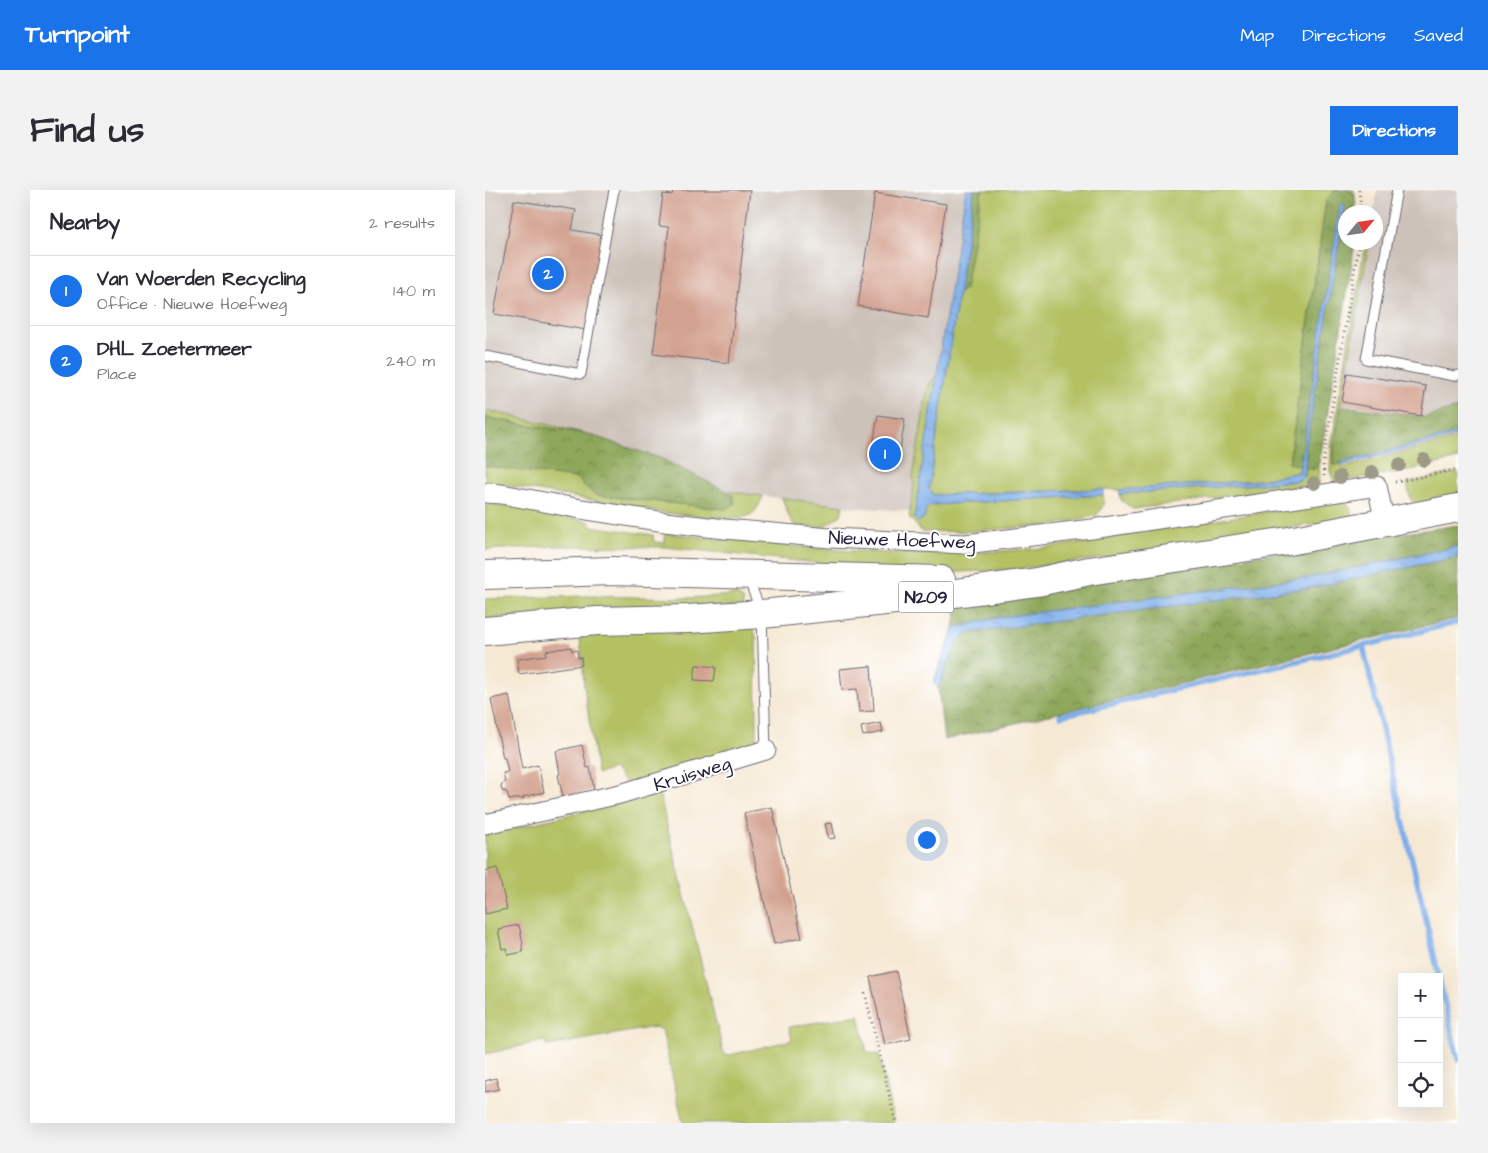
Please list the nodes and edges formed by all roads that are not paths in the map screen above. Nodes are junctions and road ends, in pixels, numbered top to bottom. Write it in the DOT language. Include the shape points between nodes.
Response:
graph roads {
  1 [pos="614,190"];
  2 [pos="1397,190"];
  3 [pos="485,356"];
  4 [pos="1458,375"];
  5 [pos="485,493"];
  6 [pos="1458,508"];
  7 [pos="1385,523"];
  8 [pos="1089,572"];
  9 [pos="485,575"];
  10 [pos="747,575"];
  11 [pos="762,614"];
  12 [pos="485,631"];
  13 [pos="766,750"];
  14 [pos="485,824"];
  1 -- 3 [label="lane" via="581,374"];
  2 -- 4 [label="lane" via="1366,359"];
  5 -- 7 [label="street, Nieuwe Hoefweg" via="665,522 829,538 965,544 1091,529 1377,486"];
  6 -- 7 [label="main road, Nieuwe Hoefweg / N209"];
  7 -- 8 [label="main road, Nieuwe Hoefweg / N209"];
  8 -- 10 [label="main road, Nieuwe Hoefweg / N209" via="932,581"];
  8 -- 11 [label="main road, Nieuwe Hoefweg / N209" via="933,596"];
  9 -- 10 [label="main road, Nieuwe Hoefweg / N209" via="612,571"];
  10 -- 11 [label="lane, Kruisweg"];
  11 -- 12 [label="main road, Nieuwe Hoefweg / N209"];
  11 -- 13 [label="lane, Kruisweg"];
  13 -- 14 [label="street, Kruisweg" via="620,794"];
}
